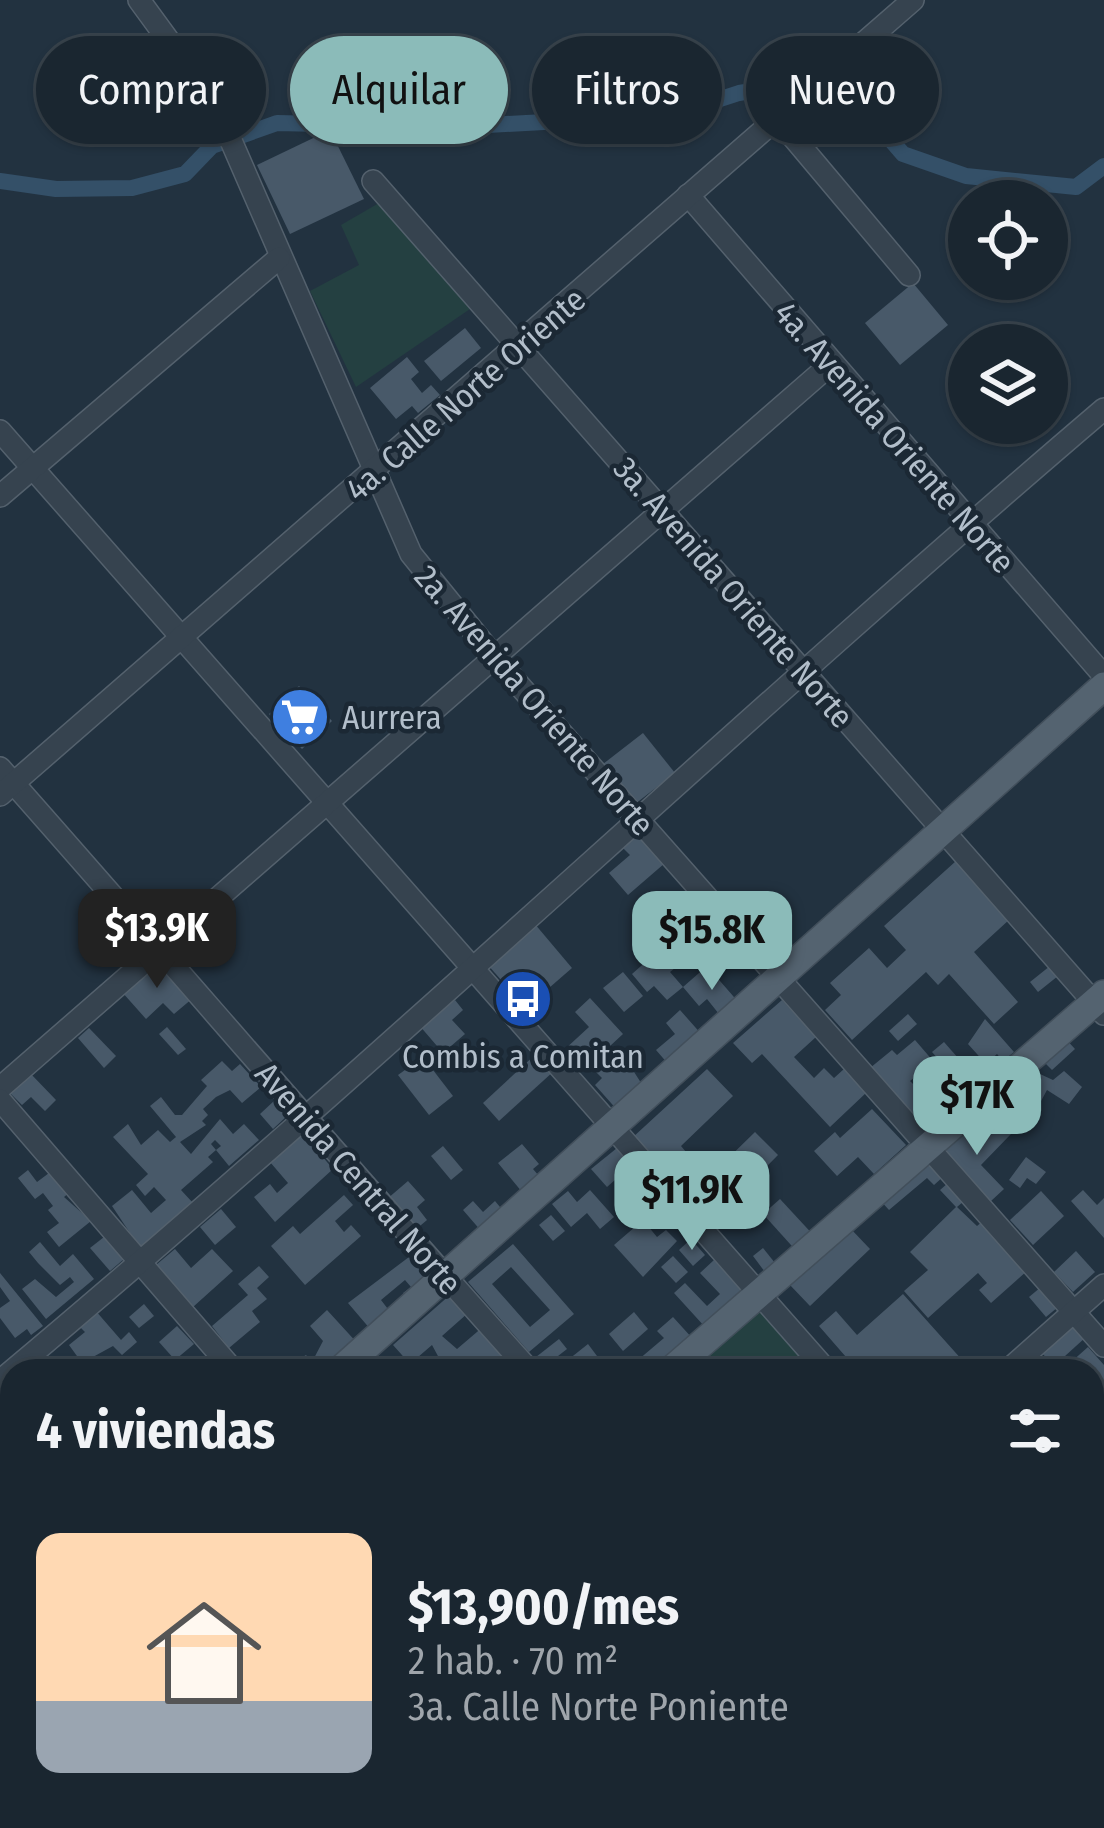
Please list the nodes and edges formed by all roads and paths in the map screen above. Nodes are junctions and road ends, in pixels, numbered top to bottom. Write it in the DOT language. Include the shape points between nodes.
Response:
graph roads {
  1 [pos="139,0"];
  2 [pos="913,0"];
  3 [pos="871,36"];
  4 [pos="747,144"];
  5 [pos="799,144"];
  6 [pos="373,182"];
  7 [pos="688,195"];
  8 [pos="279,258"];
  9 [pos="909,275"];
  10 [pos="520,347"];
  11 [pos="832,363"];
  12 [pos="1104,409"];
  13 [pos="0,430"];
  14 [pos="34,468"];
  15 [pos="375,473"];
  16 [pos="0,496"];
  17 [pos="663,512"];
  18 [pos="968,525"];
  19 [pos="184,640"];
  20 [pos="496,659"];
  21 [pos="802,671"];
  22 [pos="1104,676"];
  23 [pos="1104,686"];
  24 [pos="5,782"];
  25 [pos="328,804"];
  26 [pos="637,820"];
  27 [pos="946,828"];
  28 [pos="162,947"];
  29 [pos="472,964"];
  30 [pos="779,978"];
  31 [pos="1101,1003"];
  32 [pos="0,1088"];
  33 [pos="0,1100"];
  34 [pos="304,1121"];
  35 [pos="610,1129"];
  36 [pos="926,1149"];
  37 [pos="140,1264"];
  38 [pos="446,1277"];
  39 [pos="1104,1285"];
  40 [pos="758,1295"];
  41 [pos="1073,1312"];
  42 [pos="1104,1346"];
  43 [pos="26,1359"];
  44 [pos="223,1359"];
  45 [pos="353,1359"];
  46 [pos="519,1359"];
  47 [pos="684,1359"];
  48 [pos="816,1359"];
  49 [pos="1020,1359"];
  1 -- 8 [label="street, 2a. Avenida Oriente Norte" via="215,104"];
  2 -- 3 [label="street, 4a. Calle Norte Oriente"];
  4 -- 7 [label="street, 4a. Calle Norte Oriente"];
  5 -- 9 [label="street"];
  6 -- 10 [label="street, 3a. Avenida Oriente Norte"];
  7 -- 10 [label="street, 4a. Calle Norte Oriente"];
  7 -- 11 [label="street, 4a. Avenida Oriente Norte"];
  8 -- 14 [label="street"];
  8 -- 15 [label="street, 2a. Avenida Oriente Norte"];
  10 -- 15 [label="street, 4a. Calle Norte Oriente"];
  10 -- 17 [label="street, 3a. Avenida Oriente Norte"];
  11 -- 17 [label="street"];
  11 -- 18 [label="street, 4a. Avenida Oriente Norte"];
  12 -- 18 [label="street"];
  13 -- 14 [label="street"];
  14 -- 16 [label="street"];
  14 -- 19 [label="street"];
  15 -- 19 [label="street, 4a. Calle Norte Oriente"];
  15 -- 20 [label="street, 2a. Avenida Oriente Norte" via="411,554"];
  17 -- 20 [label="street"];
  17 -- 21 [label="street, 3a. Avenida Oriente Norte"];
  18 -- 21 [label="street"];
  18 -- 22 [label="street, 4a. Avenida Oriente Norte"];
  19 -- 24 [label="street, 4a. Calle Norte Oriente"];
  19 -- 25 [label="street"];
  20 -- 25 [label="street"];
  20 -- 26 [label="street, 2a. Avenida Oriente Norte"];
  21 -- 26 [label="street"];
  21 -- 27 [label="street, 3a. Avenida Oriente Norte"];
  23 -- 27 [label="main road"];
  24 -- 28 [label="street, Avenida Central Norte"];
  25 -- 28 [label="street"];
  25 -- 29 [label="street"];
  26 -- 29 [label="street"];
  26 -- 30 [label="street, 2a. Avenida Oriente Norte"];
  27 -- 30 [label="main road"];
  27 -- 31 [label="street, 3a. Avenida Oriente Norte"];
  28 -- 32 [label="street"];
  28 -- 34 [label="street, Avenida Central Norte"];
  29 -- 34 [label="street"];
  29 -- 35 [label="street"];
  30 -- 35 [label="main road"];
  30 -- 36 [label="street, 2a. Avenida Oriente Norte"];
  31 -- 36 [label="main road"];
  33 -- 37 [label="street"];
  34 -- 37 [label="street"];
  34 -- 38 [label="street, Avenida Central Norte"];
  35 -- 38 [label="main road"];
  35 -- 40 [label="street"];
  36 -- 40 [label="main road"];
  36 -- 41 [label="street, 2a. Avenida Oriente Norte"];
  37 -- 43 [label="street"];
  37 -- 44 [label="street"];
  38 -- 45 [label="main road"];
  38 -- 46 [label="street, Avenida Central Norte"];
  39 -- 41 [label="street"];
  40 -- 47 [label="main road"];
  40 -- 48 [label="street"];
  41 -- 42 [label="street, 2a. Avenida Oriente Norte"];
  41 -- 49 [label="street"];
}
